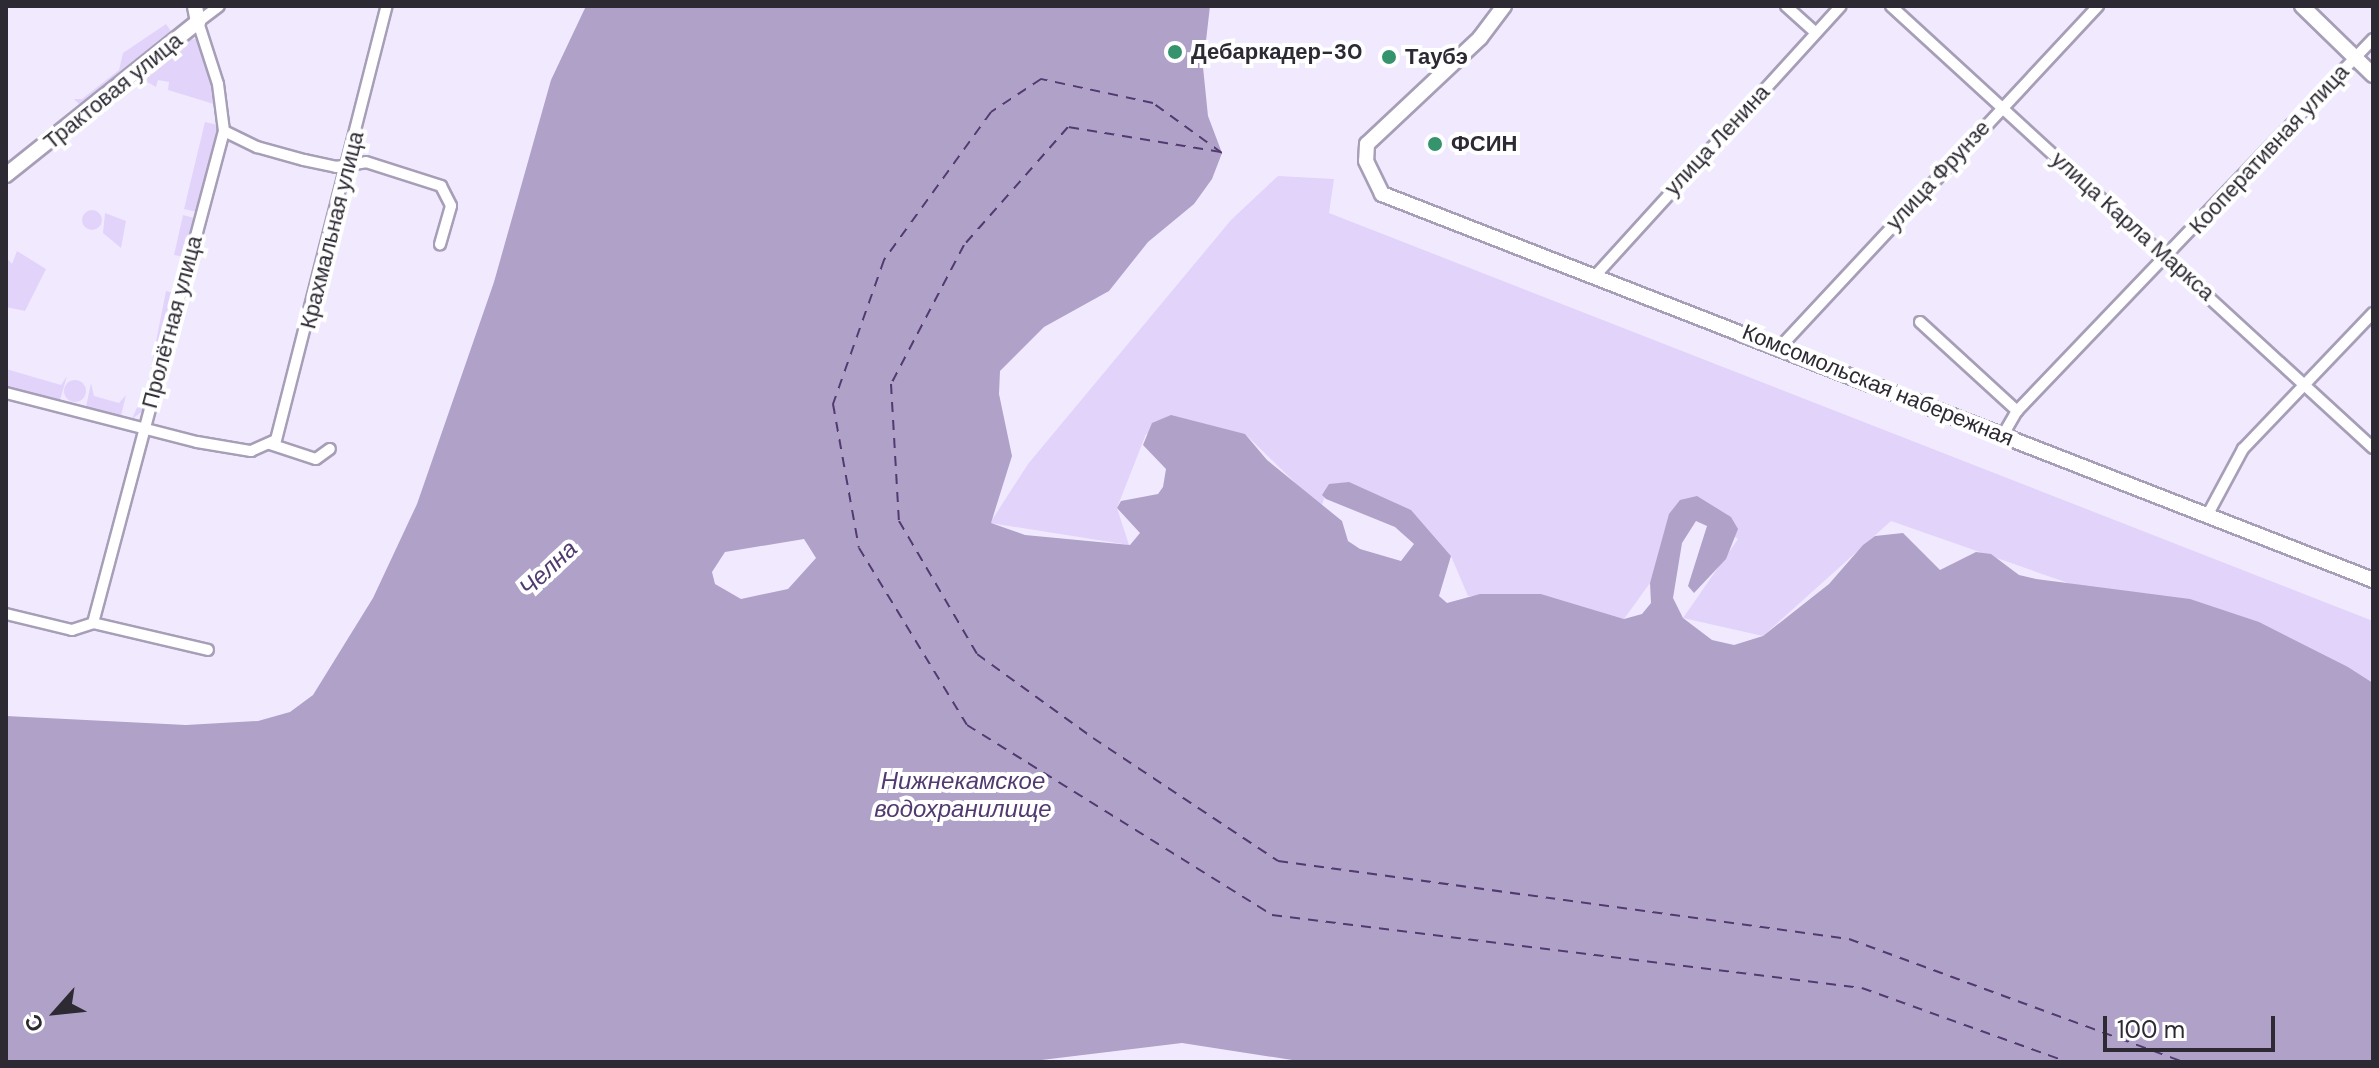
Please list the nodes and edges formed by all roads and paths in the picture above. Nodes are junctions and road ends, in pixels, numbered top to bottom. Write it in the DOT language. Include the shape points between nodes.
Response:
graph roads {
  1 [pos="195,6"];
  2 [pos="219,6"];
  3 [pos="387,6"];
  4 [pos="1504,6"];
  5 [pos="1786,6"];
  6 [pos="1841,6"];
  7 [pos="1891,6"];
  8 [pos="2098,6"];
  9 [pos="2302,6"];
  10 [pos="198,22"];
  11 [pos="1816,33"];
  12 [pos="2373,39"];
  13 [pos="2355,58"];
  14 [pos="2373,75"];
  15 [pos="2002,107"];
  16 [pos="224,131"];
  17 [pos="350,163"];
  18 [pos="6,175"];
  19 [pos="440,244"];
  20 [pos="2168,257"];
  21 [pos="1595,276"];
  22 [pos="2373,313"];
  23 [pos="1920,322"];
  24 [pos="1781,346"];
  25 [pos="2302,384"];
  26 [pos="6,393"];
  27 [pos="2017,411"];
  28 [pos="143,428"];
  29 [pos="2003,435"];
  30 [pos="268,446"];
  31 [pos="2373,448"];
  32 [pos="330,449"];
  33 [pos="2208,514"];
  34 [pos="2373,580"];
  35 [pos="6,614"];
  36 [pos="93,623"];
  37 [pos="208,650"];
  1 -- 10 [label="street"];
  2 -- 10 [label="street, Трактовая улица"];
  3 -- 17 [label="street, Крахмальная улица"];
  4 -- 21 [label="street, Комсомольская набережная" via="1480,38 1367,144 1366,161 1382,194"];
  5 -- 11 [label="street"];
  6 -- 11 [label="street, улица Ленина"];
  7 -- 15 [label="street, улица Карла Маркса"];
  8 -- 15 [label="street, улица Фрунзе"];
  9 -- 13 [label="street"];
  10 -- 16 [label="street, Пролётная улица" via="218,84"];
  10 -- 18 [label="street, Трактовая улица"];
  11 -- 21 [label="street, улица Ленина"];
  12 -- 13 [label="street, Кооперативная улица"];
  13 -- 14 [label="street"];
  13 -- 20 [label="street, Кооперативная улица"];
  15 -- 20 [label="street, улица Карла Маркса"];
  15 -- 24 [label="street, улица Фрунзе"];
  16 -- 17 [label="street" via="304,160 336,167"];
  16 -- 28 [label="street, Пролётная улица"];
  17 -- 19 [label="street" via="377,164 447,191 451,206"];
  17 -- 30 [label="street, Крахмальная улица" via="283,423"];
  20 -- 25 [label="street, улица Карла Маркса"];
  20 -- 27 [label="street, Кооперативная улица"];
  21 -- 24 [label="street, Комсомольская набережная"];
  22 -- 25 [label="street"];
  23 -- 27 [label="street"];
  24 -- 29 [label="street, Комсомольская набережная"];
  25 -- 31 [label="street, улица Карла Маркса"];
  25 -- 33 [label="street" via="2243,449"];
  26 -- 28 [label="street"];
  27 -- 29 [label="street, Кооперативная улица"];
  28 -- 30 [label="street" via="251,451"];
  28 -- 36 [label="street, Пролётная улица"];
  29 -- 33 [label="street, Комсомольская набережная"];
  30 -- 32 [label="street" via="316,459"];
  33 -- 34 [label="street, Комсомольская набережная"];
  35 -- 36 [label="street" via="72,630"];
  36 -- 37 [label="street"];
}
